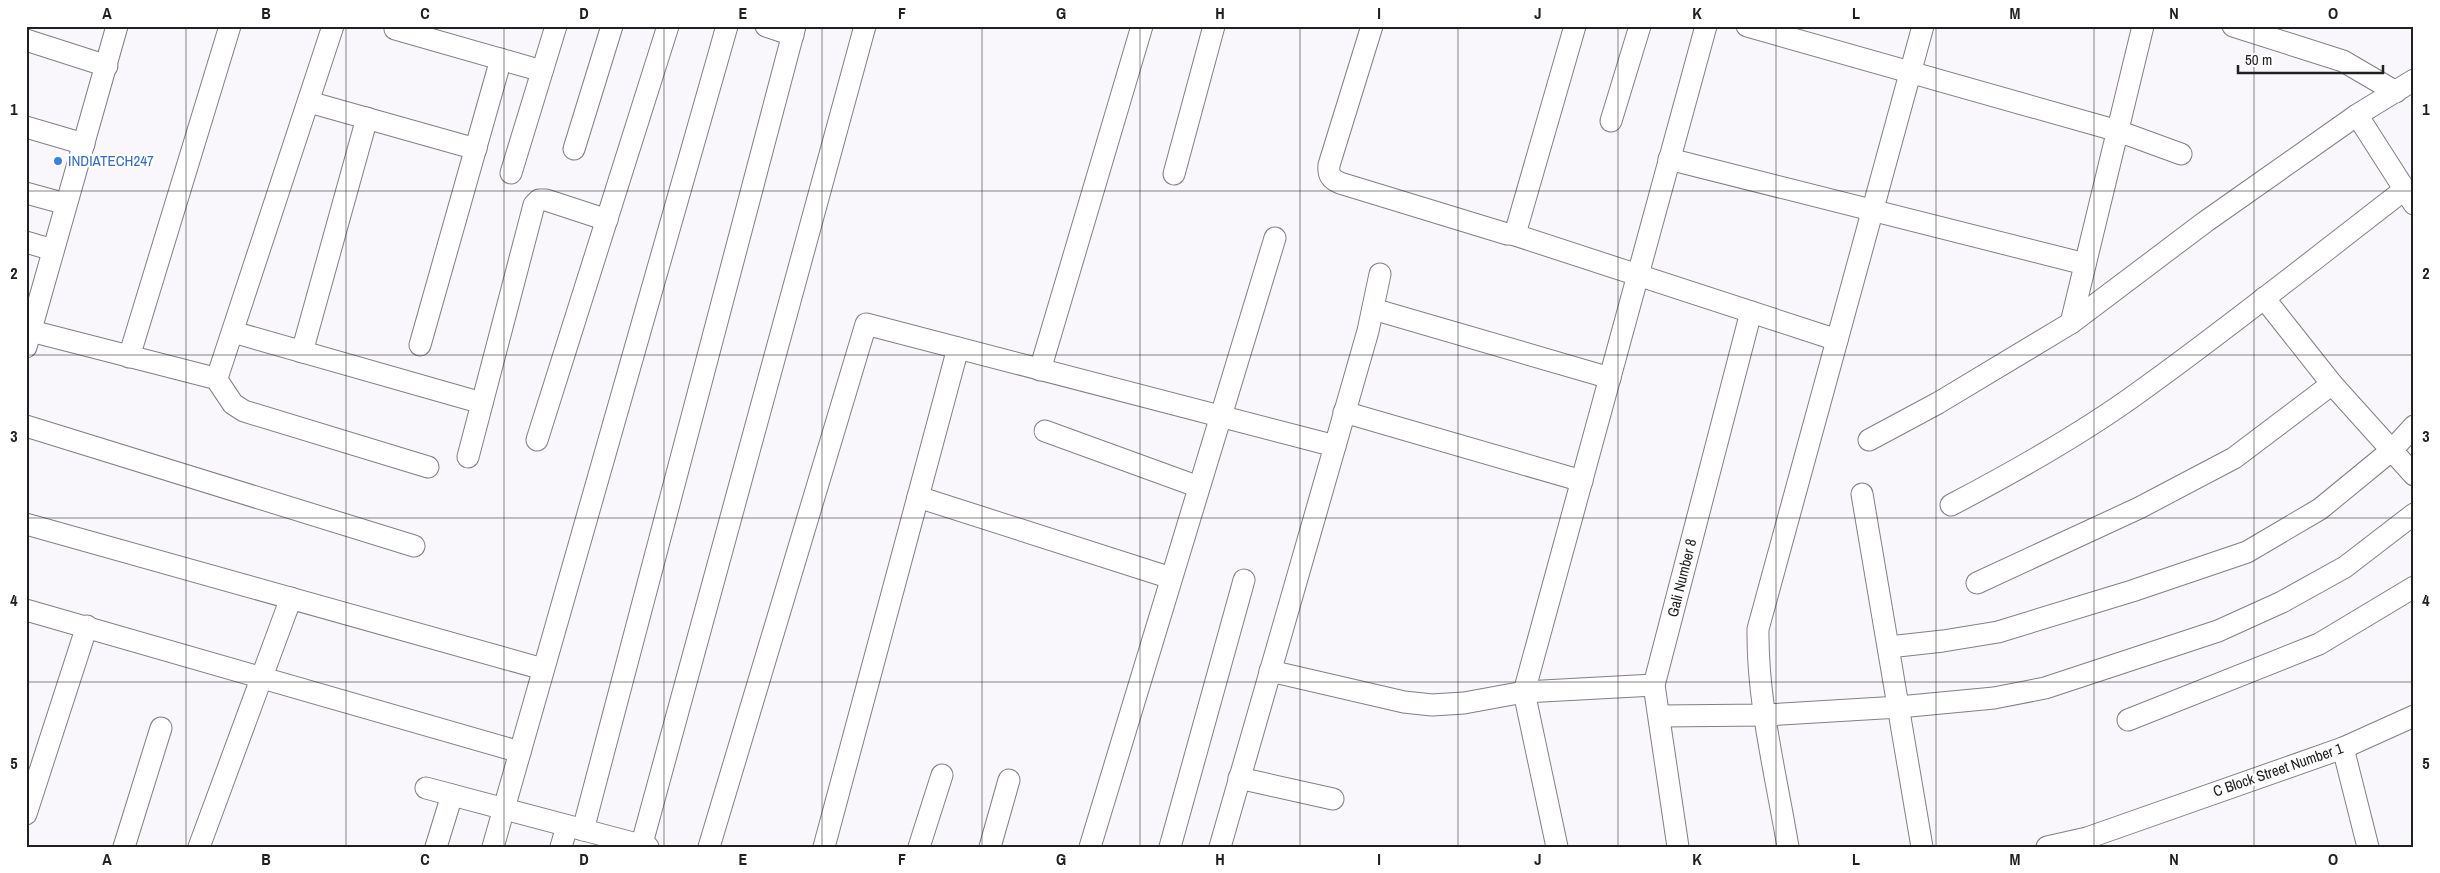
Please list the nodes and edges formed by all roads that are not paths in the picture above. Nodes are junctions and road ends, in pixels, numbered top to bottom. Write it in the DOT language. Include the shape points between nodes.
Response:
graph roads {
  1 [pos="117,26"];
  2 [pos="230,26"];
  3 [pos="333,26"];
  4 [pos="556,26"];
  5 [pos="612,26"];
  6 [pos="668,26"];
  7 [pos="727,26"];
  8 [pos="766,26"];
  9 [pos="865,26"];
  10 [pos="1142,26"];
  11 [pos="1214,26"];
  12 [pos="1372,26"];
  13 [pos="1575,26"];
  14 [pos="1640,26"];
  15 [pos="1706,26"];
  16 [pos="1747,26"];
  17 [pos="1923,26"];
  18 [pos="2143,26"];
  19 [pos="2233,26"];
  20 [pos="395,29"];
  21 [pos="794,31"];
  22 [pos="26,40"];
  23 [pos="501,59"];
  24 [pos="107,66"];
  25 [pos="542,71"];
  26 [pos="1910,72"];
  27 [pos="2414,80"];
  28 [pos="2396,92"];
  29 [pos="309,102"];
  30 [pos="2357,115"];
  31 [pos="367,118"];
  32 [pos="1611,121"];
  33 [pos="26,127"];
  34 [pos="2118,131"];
  35 [pos="84,144"];
  36 [pos="476,148"];
  37 [pos="574,148"];
  38 [pos="2182,154"];
  39 [pos="1669,159"];
  40 [pos="511,173"];
  41 [pos="1174,174"];
  42 [pos="26,193"];
  43 [pos="2409,197"];
  44 [pos="66,204"];
  45 [pos="1872,210"];
  46 [pos="607,220"];
  47 [pos="1512,234"];
  48 [pos="1275,238"];
  49 [pos="26,242"];
  50 [pos="54,250"];
  51 [pos="2085,264"];
  52 [pos="1380,274"];
  53 [pos="1638,275"];
  54 [pos="2264,298"];
  55 [pos="1373,308"];
  56 [pos="1751,312"];
  57 [pos="2071,323"];
  58 [pos="233,332"];
  59 [pos="28,339"];
  60 [pos="1837,340"];
  61 [pos="420,345"];
  62 [pos="958,348"];
  63 [pos="302,352"];
  64 [pos="129,358"];
  65 [pos="1040,370"];
  66 [pos="215,377"];
  67 [pos="1610,378"];
  68 [pos="2332,384"];
  69 [pos="482,403"];
  70 [pos="1344,412"];
  71 [pos="1220,416"];
  72 [pos="26,426"];
  73 [pos="2414,426"];
  74 [pos="1045,431"];
  75 [pos="537,440"];
  76 [pos="1869,440"];
  77 [pos="1335,446"];
  78 [pos="2392,450"];
  79 [pos="468,457"];
  80 [pos="428,467"];
  81 [pos="2414,475"];
  82 [pos="1582,481"];
  83 [pos="1199,487"];
  84 [pos="1862,494"];
  85 [pos="918,497"];
  86 [pos="1951,505"];
  87 [pos="2414,514"];
  88 [pos="26,524"];
  89 [pos="414,546"];
  90 [pos="1172,578"];
  91 [pos="1244,580"];
  92 [pos="1977,583"];
  93 [pos="2414,587"];
  94 [pos="291,598"];
  95 [pos="26,610"];
  96 [pos="87,626"];
  97 [pos="1888,647"];
  98 [pos="543,669"];
  99 [pos="1270,671"];
  100 [pos="262,676"];
  101 [pos="1654,685"];
  102 [pos="1524,692"];
  103 [pos="1899,708"];
  104 [pos="1766,715"];
  105 [pos="1660,716"];
  106 [pos="2414,716"];
  107 [pos="2128,720"];
  108 [pos="161,728"];
  109 [pos="2343,748"];
  110 [pos="520,752"];
  111 [pos="942,774"];
  112 [pos="1239,778"];
  113 [pos="1010,780"];
  114 [pos="426,788"];
  115 [pos="452,795"];
  116 [pos="1333,799"];
  117 [pos="504,808"];
  118 [pos="26,814"];
  119 [pos="575,828"];
  120 [pos="2088,842"];
  121 [pos="643,846"];
  122 [pos="124,847"];
  123 [pos="199,847"];
  124 [pos="436,847"];
  125 [pos="493,847"];
  126 [pos="561,847"];
  127 [pos="708,847"];
  128 [pos="824,847"];
  129 [pos="919,847"];
  130 [pos="990,847"];
  131 [pos="1090,847"];
  132 [pos="1170,847"];
  133 [pos="1220,847"];
  134 [pos="1557,847"];
  135 [pos="1678,847"];
  136 [pos="1788,847"];
  137 [pos="1922,847"];
  138 [pos="2047,847"];
  139 [pos="2368,847"];
  1 -- 24 [label="street"];
  2 -- 64 [label="street"];
  3 -- 29 [label="street"];
  4 -- 25 [label="street"];
  5 -- 37 [label="street"];
  6 -- 46 [label="street"];
  7 -- 98 [label="street"];
  8 -- 21 [label="street"];
  9 -- 121 [label="street"];
  10 -- 65 [label="street"];
  11 -- 41 [label="street"];
  12 -- 47 [label="street" via="1328,173 1340,183"];
  13 -- 47 [label="street" via="1517,227"];
  14 -- 32 [label="street"];
  15 -- 39 [label="street"];
  16 -- 26 [label="street"];
  17 -- 26 [label="street"];
  18 -- 34 [label="street"];
  19 -- 28 [label="street" via="2343,61"];
  20 -- 23 [label="street"];
  21 -- 119 [label="street"];
  22 -- 24 [label="street"];
  23 -- 25 [label="street"];
  23 -- 36 [label="street"];
  24 -- 35 [label="street"];
  25 -- 40 [label="street"];
  26 -- 34 [label="street"];
  26 -- 45 [label="street"];
  27 -- 28 [label="street"];
  28 -- 30 [label="street"];
  29 -- 31 [label="street"];
  29 -- 58 [label="street"];
  30 -- 43 [label="street"];
  30 -- 57 [label="street" via="2205,222"];
  31 -- 36 [label="street"];
  31 -- 63 [label="street"];
  33 -- 35 [label="street"];
  34 -- 38 [label="street"];
  34 -- 51 [label="street"];
  35 -- 44 [label="street"];
  36 -- 61 [label="street"];
  39 -- 45 [label="street"];
  39 -- 53 [label="street"];
  42 -- 44 [label="street"];
  43 -- 54 [label="street"];
  44 -- 50 [label="street"];
  45 -- 51 [label="street"];
  45 -- 60 [label="street"];
  46 -- 69 [label="street" via="546,200 539,200 534,205"];
  46 -- 75 [label="street"];
  47 -- 53 [label="street"];
  48 -- 71 [label="street"];
  49 -- 50 [label="street"];
  50 -- 59 [label="street"];
  51 -- 57 [label="street"];
  52 -- 55 [label="street"];
  53 -- 56 [label="street"];
  53 -- 67 [label="street"];
  54 -- 68 [label="street"];
  54 -- 86 [label="street" via="2142,390 2018,470"];
  55 -- 67 [label="street"];
  55 -- 70 [label="street"];
  56 -- 60 [label="street"];
  56 -- 101 [label="street, Gali Number 8"];
  57 -- 76 [label="street" via="1938,403"];
  58 -- 63 [label="street"];
  58 -- 66 [label="street"];
  59 -- 64 [label="street"];
  60 -- 104 [label="street" via="1758,629"];
  62 -- 65 [label="street"];
  62 -- 85 [label="street"];
  62 -- 127 [label="street" via="866,324"];
  63 -- 69 [label="street"];
  64 -- 66 [label="street"];
  65 -- 71 [label="street"];
  66 -- 80 [label="street" via="232,404 244,411"];
  67 -- 82 [label="street"];
  68 -- 78 [label="street"];
  68 -- 92 [label="street" via="2234,458 2138,508"];
  69 -- 79 [label="street"];
  70 -- 77 [label="street"];
  70 -- 82 [label="street"];
  71 -- 77 [label="street"];
  71 -- 83 [label="street"];
  72 -- 89 [label="street"];
  73 -- 78 [label="street"];
  74 -- 83 [label="street"];
  77 -- 99 [label="street"];
  78 -- 81 [label="street"];
  78 -- 97 [label="street" via="2320,509 2247,552 1998,632"];
  82 -- 102 [label="street"];
  83 -- 90 [label="street"];
  84 -- 97 [label="street"];
  85 -- 90 [label="street"];
  85 -- 128 [label="street"];
  87 -- 103 [label="street" via="2345,567 2282,602 2218,631 2044,688 1994,698"];
  88 -- 94 [label="street"];
  90 -- 131 [label="street"];
  91 -- 132 [label="street"];
  93 -- 107 [label="street" via="2319,644"];
  94 -- 98 [label="street"];
  94 -- 100 [label="street"];
  95 -- 96 [label="street"];
  96 -- 100 [label="street"];
  96 -- 118 [label="street"];
  97 -- 103 [label="street"];
  98 -- 110 [label="street"];
  99 -- 102 [label="street" via="1404,702 1464,703"];
  99 -- 112 [label="street"];
  100 -- 110 [label="street"];
  100 -- 123 [label="street"];
  101 -- 102 [label="street"];
  101 -- 105 [label="street, Gali Number 8"];
  102 -- 134 [label="street"];
  103 -- 104 [label="street"];
  103 -- 137 [label="street"];
  104 -- 105 [label="street"];
  104 -- 136 [label="street"];
  105 -- 135 [label="street, Gali Number 8"];
  106 -- 109 [label="street, C Block Street Number 1"];
  108 -- 122 [label="street"];
  109 -- 120 [label="street, C Block Street Number 1" via="2140,819"];
  109 -- 139 [label="street"];
  110 -- 117 [label="street"];
  111 -- 129 [label="street"];
  112 -- 116 [label="street"];
  112 -- 133 [label="street"];
  113 -- 130 [label="street"];
  114 -- 115 [label="street"];
  115 -- 117 [label="street"];
  115 -- 124 [label="street"];
  117 -- 119 [label="street"];
  117 -- 125 [label="street"];
  119 -- 121 [label="street"];
  119 -- 126 [label="street"];
  120 -- 138 [label="street, C Block Street Number 1"];
}
